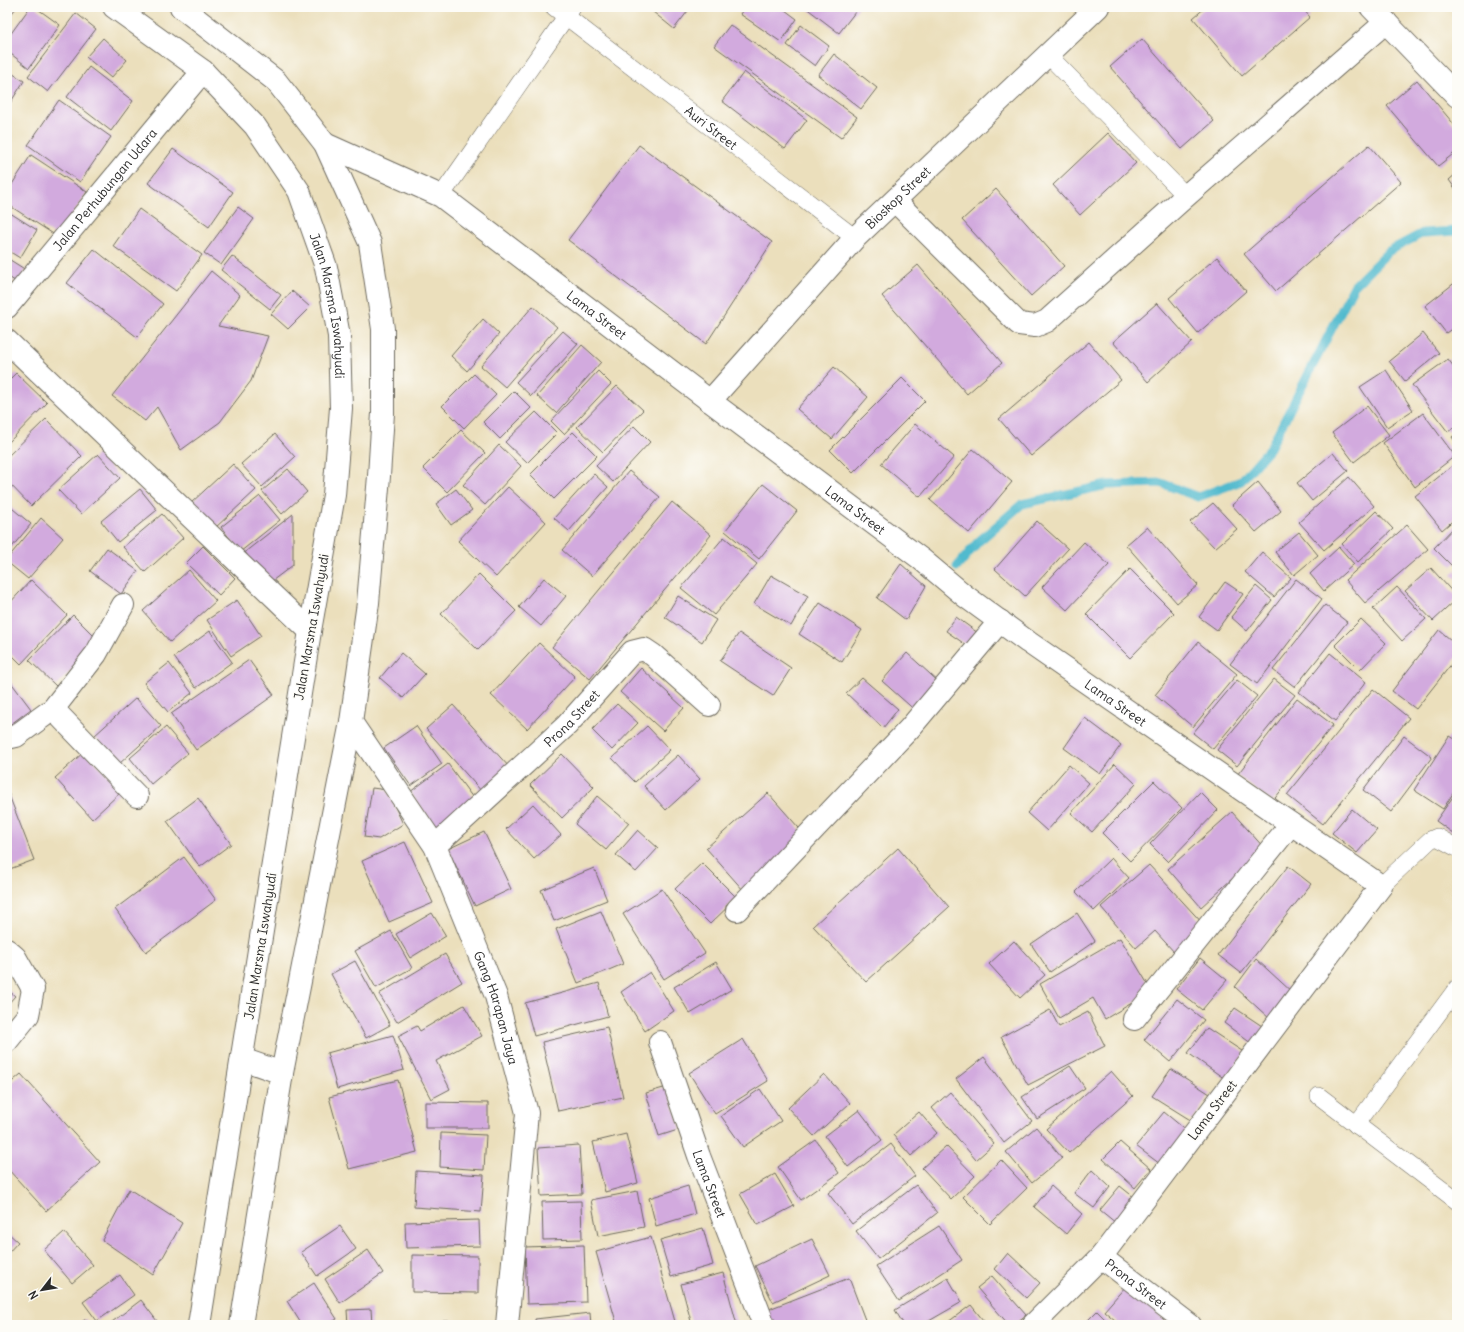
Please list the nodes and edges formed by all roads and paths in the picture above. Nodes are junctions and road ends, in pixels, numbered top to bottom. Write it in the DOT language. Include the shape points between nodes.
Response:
graph roads {
  1 [pos="114,7"];
  2 [pos="181,7"];
  3 [pos="1098,7"];
  4 [pos="564,10"];
  5 [pos="1379,15"];
  6 [pos="1048,55"];
  7 [pos="203,71"];
  8 [pos="1457,96"];
  9 [pos="325,144"];
  10 [pos="441,196"];
  11 [pos="1186,196"];
  12 [pos="895,201"];
  13 [pos="856,238"];
  14 [pos="7,308"];
  15 [pos="7,341"];
  16 [pos="710,401"];
  17 [pos="123,605"];
  18 [pos="1000,621"];
  19 [pos="310,631"];
  20 [pos="709,705"];
  21 [pos="53,709"];
  22 [pos="351,722"];
  23 [pos="7,738"];
  24 [pos="137,796"];
  25 [pos="1290,824"];
  26 [pos="435,846"];
  27 [pos="1457,848"];
  28 [pos="1381,886"];
  29 [pos="737,910"];
  30 [pos="7,950"];
  31 [pos="1457,988"];
  32 [pos="1134,1019"];
  33 [pos="7,1041"];
  34 [pos="660,1042"];
  35 [pos="242,1059"];
  36 [pos="282,1073"];
  37 [pos="1319,1096"];
  38 [pos="1356,1125"];
  39 [pos="1457,1201"];
  40 [pos="1101,1258"];
  41 [pos="199,1325"];
  42 [pos="241,1325"];
  43 [pos="507,1325"];
  44 [pos="764,1325"];
  45 [pos="1033,1325"];
  46 [pos="1190,1325"];
  1 -- 7 [label="main road, Jalan Marsma Iswahyudi"];
  2 -- 9 [label="main road" via="276,81"];
  3 -- 6 [label="main road, Bioskop Street"];
  4 -- 10 [label="lane, Auri Street"];
  4 -- 13 [label="lane, Auri Street"];
  5 -- 8 [label="main road"];
  5 -- 11 [label="main road"];
  6 -- 11 [label="lane"];
  6 -- 12 [label="main road, Bioskop Street"];
  7 -- 14 [label="main road, Jalan Perhubungan Udara"];
  7 -- 19 [label="main road, Jalan Marsma Iswahyudi" via="255,126 299,191 326,267 339,336 341,408 334,495"];
  9 -- 10 [label="main road, Lama Street"];
  9 -- 22 [label="main road" via="370,243 383,329 383,413 379,476 368,602"];
  10 -- 16 [label="main road, Lama Street"];
  11 -- 12 [label="main road" via="1047,321 1035,326 1019,324"];
  12 -- 13 [label="main road, Bioskop Street"];
  13 -- 16 [label="main road, Bioskop Street"];
  15 -- 19 [label="main road"];
  16 -- 18 [label="main road, Lama Street"];
  17 -- 21 [label="main road" via="96,654"];
  18 -- 25 [label="main road, Lama Street"];
  18 -- 29 [label="main road" via="910,728"];
  19 -- 35 [label="main road, Jalan Marsma Iswahyudi"];
  20 -- 26 [label="main road, Prona Street" via="654,655 644,649 632,652 567,724"];
  21 -- 23 [label="main road" via="16,736"];
  21 -- 24 [label="main road"];
  22 -- 26 [label="main road, Gang Harapan Jaya"];
  22 -- 36 [label="main road"];
  25 -- 28 [label="main road, Lama Street"];
  25 -- 32 [label="main road"];
  26 -- 43 [label="main road, Gang Harapan Jaya" via="496,996 527,1113"];
  27 -- 28 [label="lane, Lama Street" via="1437,837 1430,840"];
  28 -- 40 [label="main road, Lama Street"];
  30 -- 33 [label="main road" via="15,957 33,989 28,1015"];
  31 -- 38 [label="lane"];
  34 -- 44 [label="main road, Lama Street" via="699,1156"];
  35 -- 36 [label="main road"];
  35 -- 41 [label="main road, Jalan Marsma Iswahyudi"];
  36 -- 42 [label="main road"];
  37 -- 38 [label="lane"];
  38 -- 39 [label="lane"];
  40 -- 45 [label="main road, Lama Street"];
  40 -- 46 [label="main road, Prona Street"];
}
